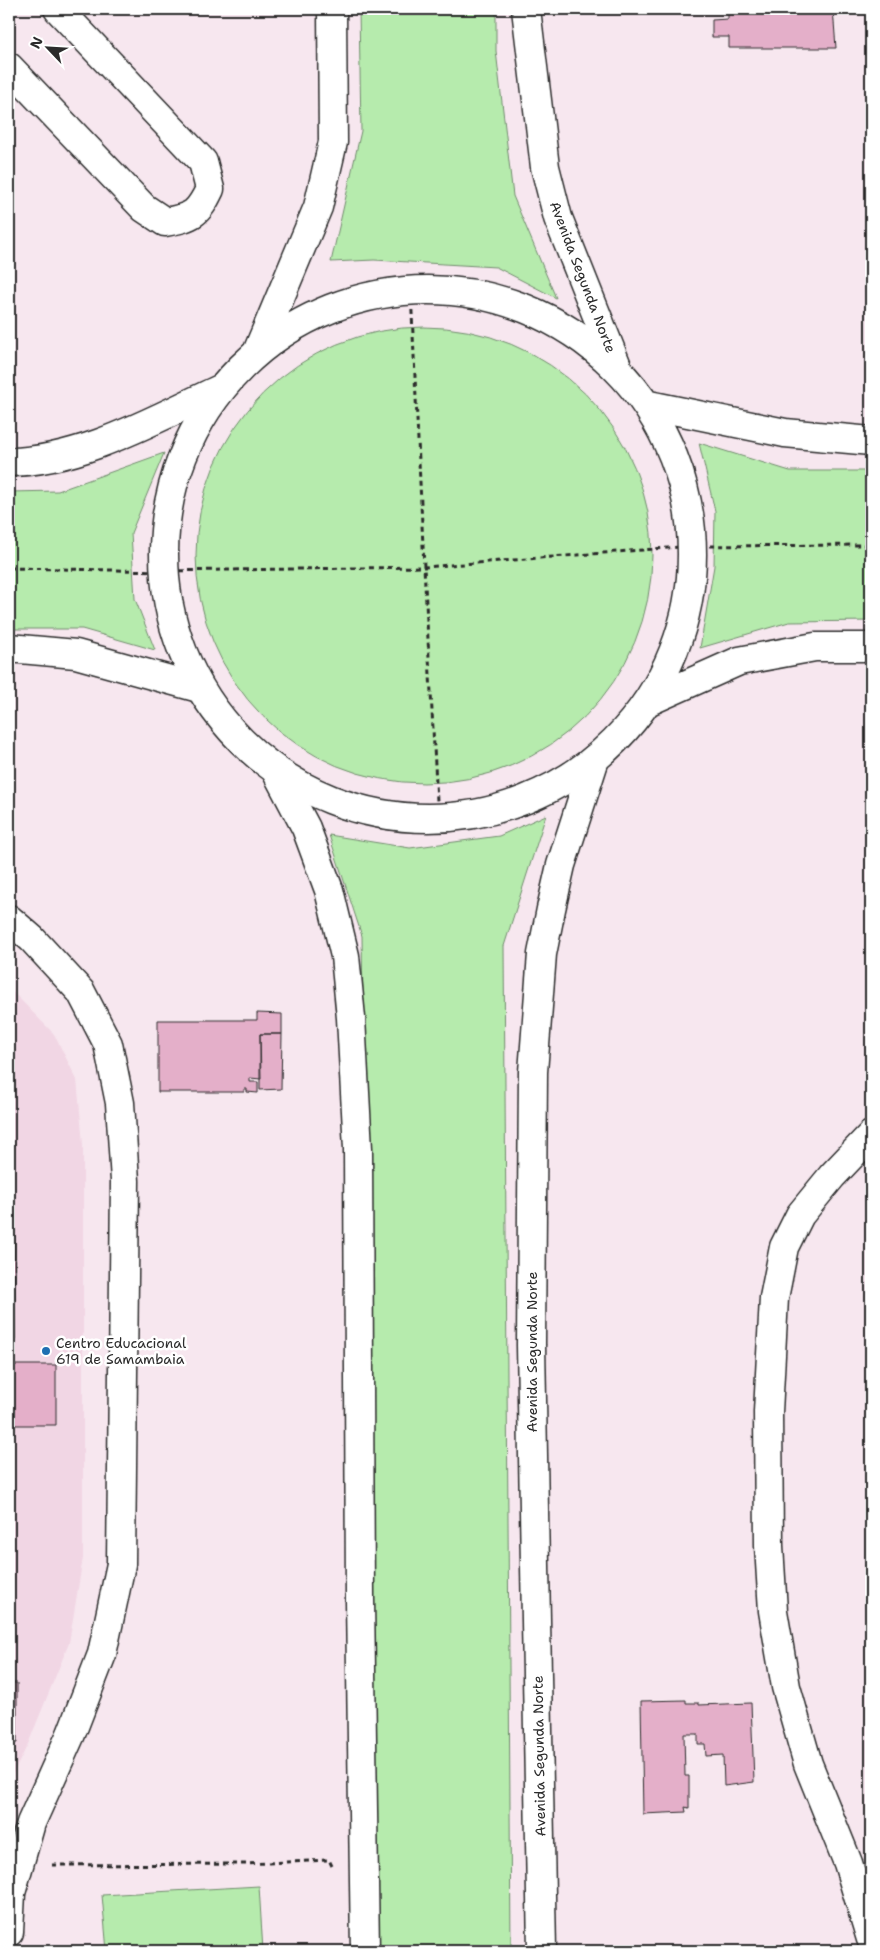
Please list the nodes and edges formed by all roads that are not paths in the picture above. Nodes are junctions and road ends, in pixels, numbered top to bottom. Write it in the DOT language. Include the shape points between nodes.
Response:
graph roads {
  1 [pos="58,9"];
  2 [pos="332,9"];
  3 [pos="526,9"];
  4 [pos="9,67"];
  5 [pos="258,350"];
  6 [pos="617,366"];
  7 [pos="222,388"];
  8 [pos="649,405"];
  9 [pos="871,441"];
  10 [pos="9,462"];
  11 [pos="871,646"];
  12 [pos="9,648"];
  13 [pos="199,688"];
  14 [pos="647,702"];
  15 [pos="595,760"];
  16 [pos="277,773"];
  17 [pos="9,919"];
  18 [pos="871,1135"];
  19 [pos="9,1932"];
  20 [pos="871,1939"];
  21 [pos="364,1951"];
  22 [pos="542,1951"];
  1 -- 4 [label="street" via="202,162 210,189 201,207 184,218 165,222 144,208"];
  2 -- 5 [label="street" via="333,142 318,207"];
  3 -- 6 [label="street, Avenida Segunda Norte" via="546,167 558,218"];
  5 -- 6 [label="street" via="343,301 441,288 536,310"];
  5 -- 7 [label="street"];
  6 -- 8 [label="street"];
  7 -- 10 [label="street" via="108,441 33,462"];
  7 -- 13 [label="street" via="187,443 168,506 164,571 174,632"];
  8 -- 9 [label="street" via="785,433"];
  8 -- 14 [label="street" via="681,472 693,546 682,628"];
  11 -- 14 [label="street" via="815,647 739,661"];
  12 -- 13 [label="street" via="76,654"];
  13 -- 16 [label="street" via="233,735"];
  14 -- 15 [label="street"];
  15 -- 16 [label="street" via="521,802 438,819 354,809"];
  15 -- 22 [label="street, Avenida Segunda Norte" via="561,865 542,954 533,1072 531,1345"];
  16 -- 21 [label="street" via="306,828 329,890 346,956 351,1018 358,1149"];
  17 -- 19 [label="street" via="81,992 108,1044 120,1103 125,1181 121,1564 102,1654 72,1734 31,1824 11,1893"];
  18 -- 20 [label="street" via="800,1215 784,1246 774,1298 768,1422 773,1611 786,1687 808,1764 848,1863"];
}
